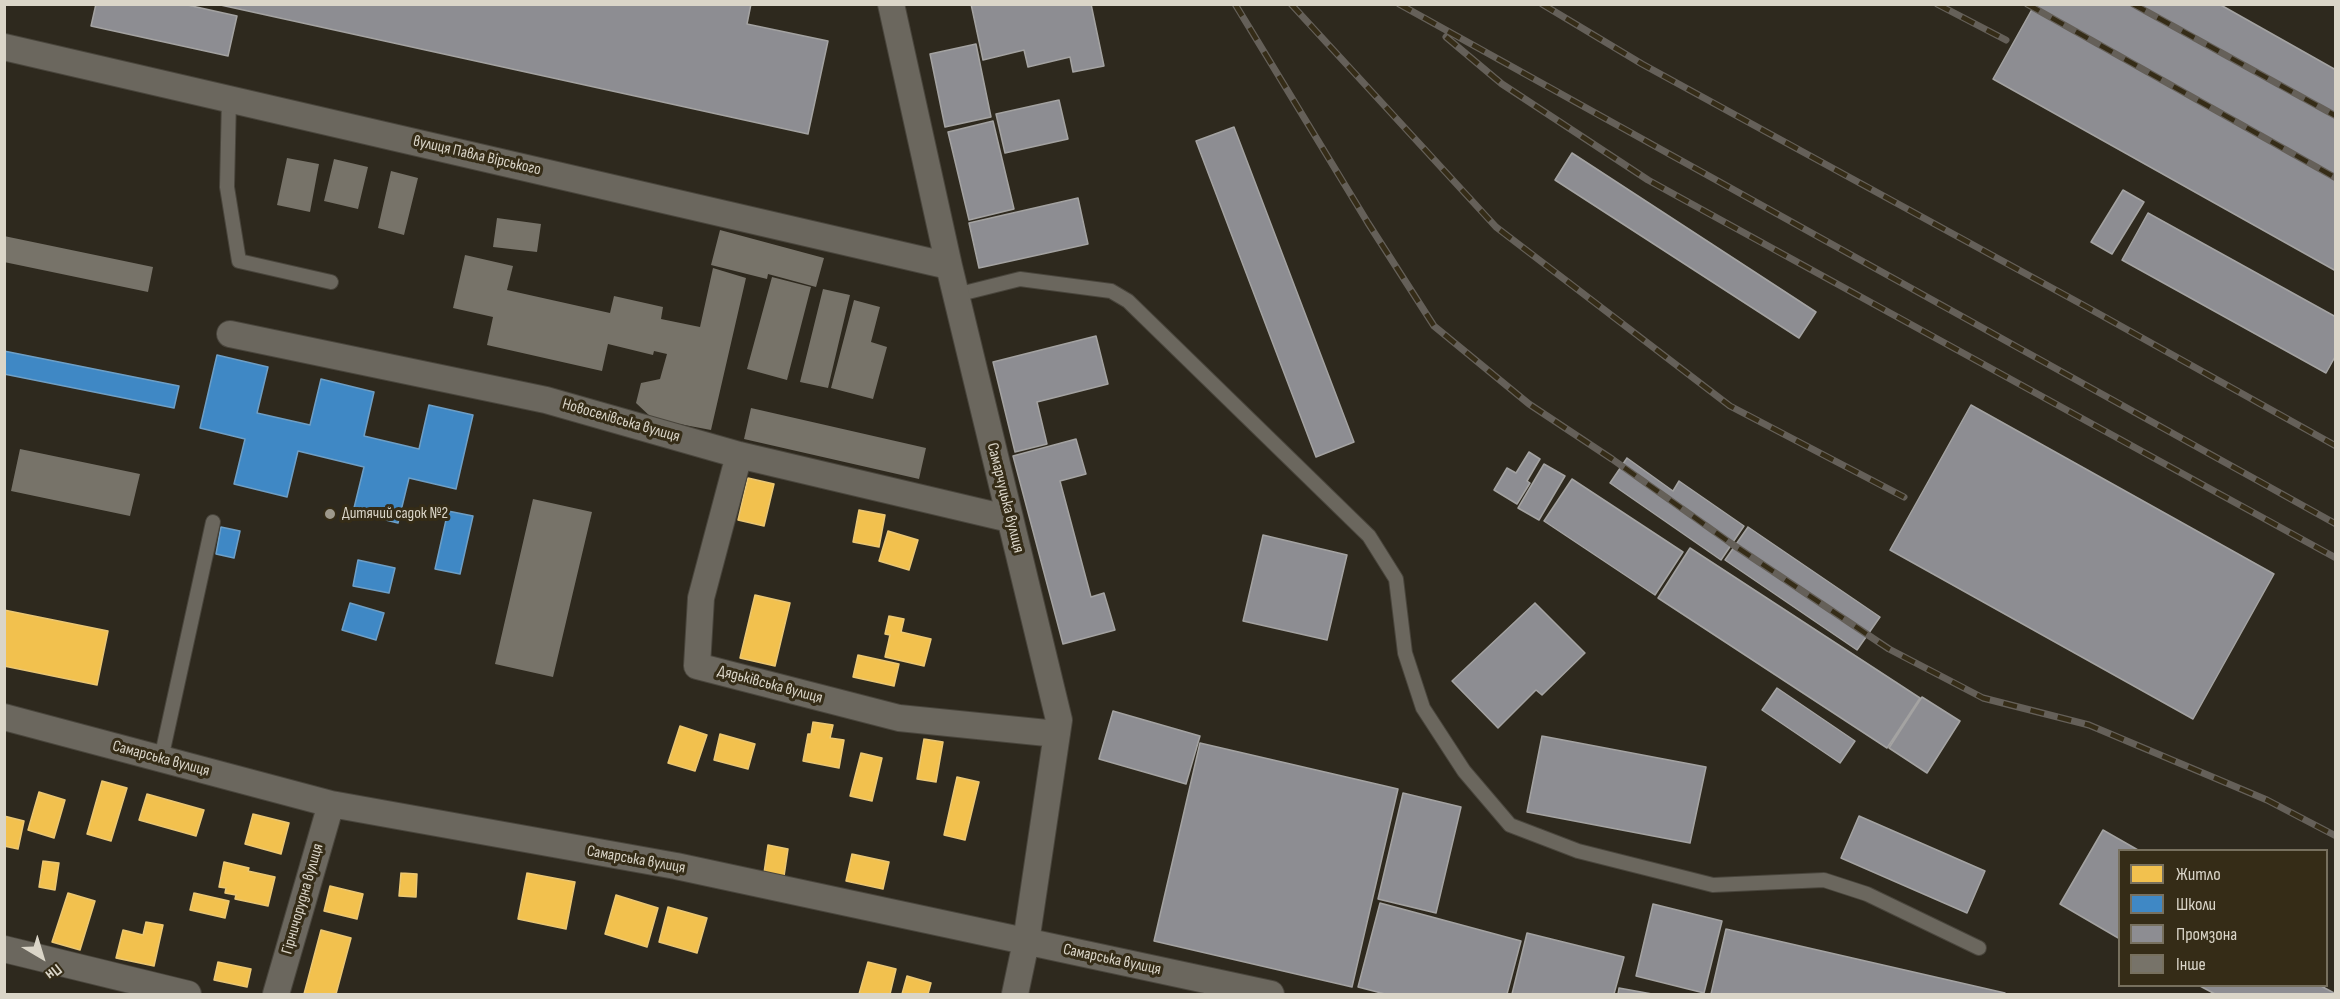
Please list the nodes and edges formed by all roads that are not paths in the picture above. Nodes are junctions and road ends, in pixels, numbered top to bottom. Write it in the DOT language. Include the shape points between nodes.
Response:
graph roads {
  1 [pos="891,4"];
  2 [pos="4,47"];
  3 [pos="229,99"];
  4 [pos="949,266"];
  5 [pos="331,282"];
  6 [pos="956,295"];
  7 [pos="230,334"];
  8 [pos="739,455"];
  9 [pos="1010,519"];
  10 [pos="213,522"];
  11 [pos="4,717"];
  12 [pos="1057,734"];
  13 [pos="161,759"];
  14 [pos="331,804"];
  15 [pos="1026,942"];
  16 [pos="1979,948"];
  17 [pos="4,949"];
  18 [pos="188,994"];
  19 [pos="276,994"];
  20 [pos="1015,994"];
  21 [pos="1262,994"];
  1 -- 4 [label="street, Самарчуцька вулиця"];
  2 -- 3 [label="street, вулиця Павла Вірського"];
  3 -- 4 [label="street, вулиця Павла Вірського"];
  3 -- 5 [label="lane" via="227,187 239,261"];
  4 -- 6 [label="street, Самарчуцька вулиця"];
  6 -- 9 [label="street, Самарчуцька вулиця"];
  6 -- 16 [label="lane" via="1020,279 1111,291 1128,301 1369,536 1396,579 1405,653 1423,708 1464,771 1510,825 1578,851 1713,885 1824,880 1867,894"];
  7 -- 8 [label="street, Новоселівська вулиця" via="546,400"];
  8 -- 9 [label="street, Новоселівська вулиця"];
  8 -- 12 [label="street, Дядьківська вулиця" via="701,598 697,666 899,718"];
  9 -- 12 [label="street, Самарчуцька вулиця" via="1059,720"];
  10 -- 13 [label="lane"];
  11 -- 13 [label="street, Самарська вулиця"];
  12 -- 15 [label="street, Самарчуцька вулиця"];
  13 -- 14 [label="street, Самарська вулиця"];
  14 -- 15 [label="street, Самарська вулиця" via="676,866"];
  14 -- 19 [label="street, Гірничорудна вулиця"];
  15 -- 20 [label="street, Самарчуцька вулиця"];
  15 -- 21 [label="street, Самарська вулиця"];
  17 -- 18 [label="street"];
}
